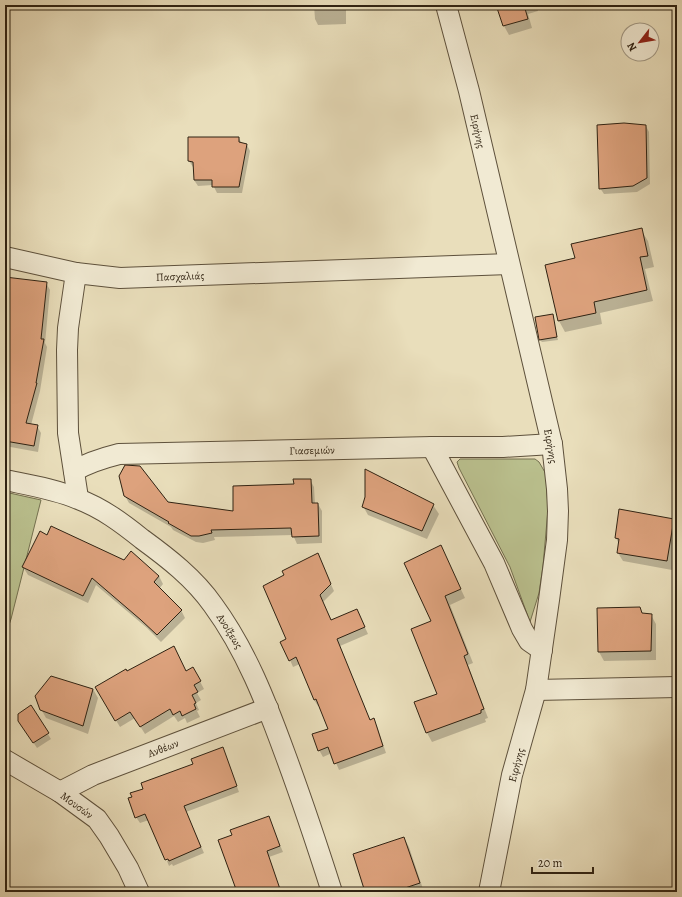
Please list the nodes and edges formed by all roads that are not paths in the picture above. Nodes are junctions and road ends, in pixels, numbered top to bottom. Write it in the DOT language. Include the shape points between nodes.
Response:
graph roads {
  1 [pos="446,5"];
  2 [pos="5,257"];
  3 [pos="509,264"];
  4 [pos="76,273"];
  5 [pos="552,444"];
  6 [pos="432,447"];
  7 [pos="74,470"];
  8 [pos="5,480"];
  9 [pos="78,498"];
  10 [pos="542,650"];
  11 [pos="677,687"];
  12 [pos="536,690"];
  13 [pos="268,708"];
  14 [pos="5,760"];
  15 [pos="60,792"];
  16 [pos="139,892"];
  17 [pos="332,892"];
  18 [pos="489,892"];
  1 -- 3 [label="street, Ειρήνης" via="469,91"];
  2 -- 4 [label="street, Πασχαλιάς"];
  3 -- 4 [label="street, Πασχαλιάς" via="120,278"];
  3 -- 5 [label="street, Ειρήνης"];
  4 -- 7 [label="street" via="67,350 68,433"];
  5 -- 6 [label="street, Γιασεμιών"];
  5 -- 10 [label="street, Ειρήνης" via="558,501 557,540"];
  6 -- 7 [label="street, Γιασεμιών" via="120,454 90,462"];
  6 -- 10 [label="street" via="491,558 522,628 529,640"];
  7 -- 9 [label="street"];
  8 -- 9 [label="street, Ανοίξεως" via="42,487"];
  9 -- 13 [label="street, Ανοίξεως" via="104,511 138,535 171,560 194,582 231,631"];
  10 -- 12 [label="street, Ειρήνης"];
  11 -- 12 [label="street"];
  12 -- 18 [label="street, Ειρήνης" via="512,775"];
  13 -- 15 [label="street, Ανθέων" via="93,775"];
  13 -- 17 [label="street, Ανοίξεως" via="312,828"];
  14 -- 15 [label="street, Μουσών"];
  15 -- 16 [label="street, Μουσών" via="97,819 128,868"];
}
